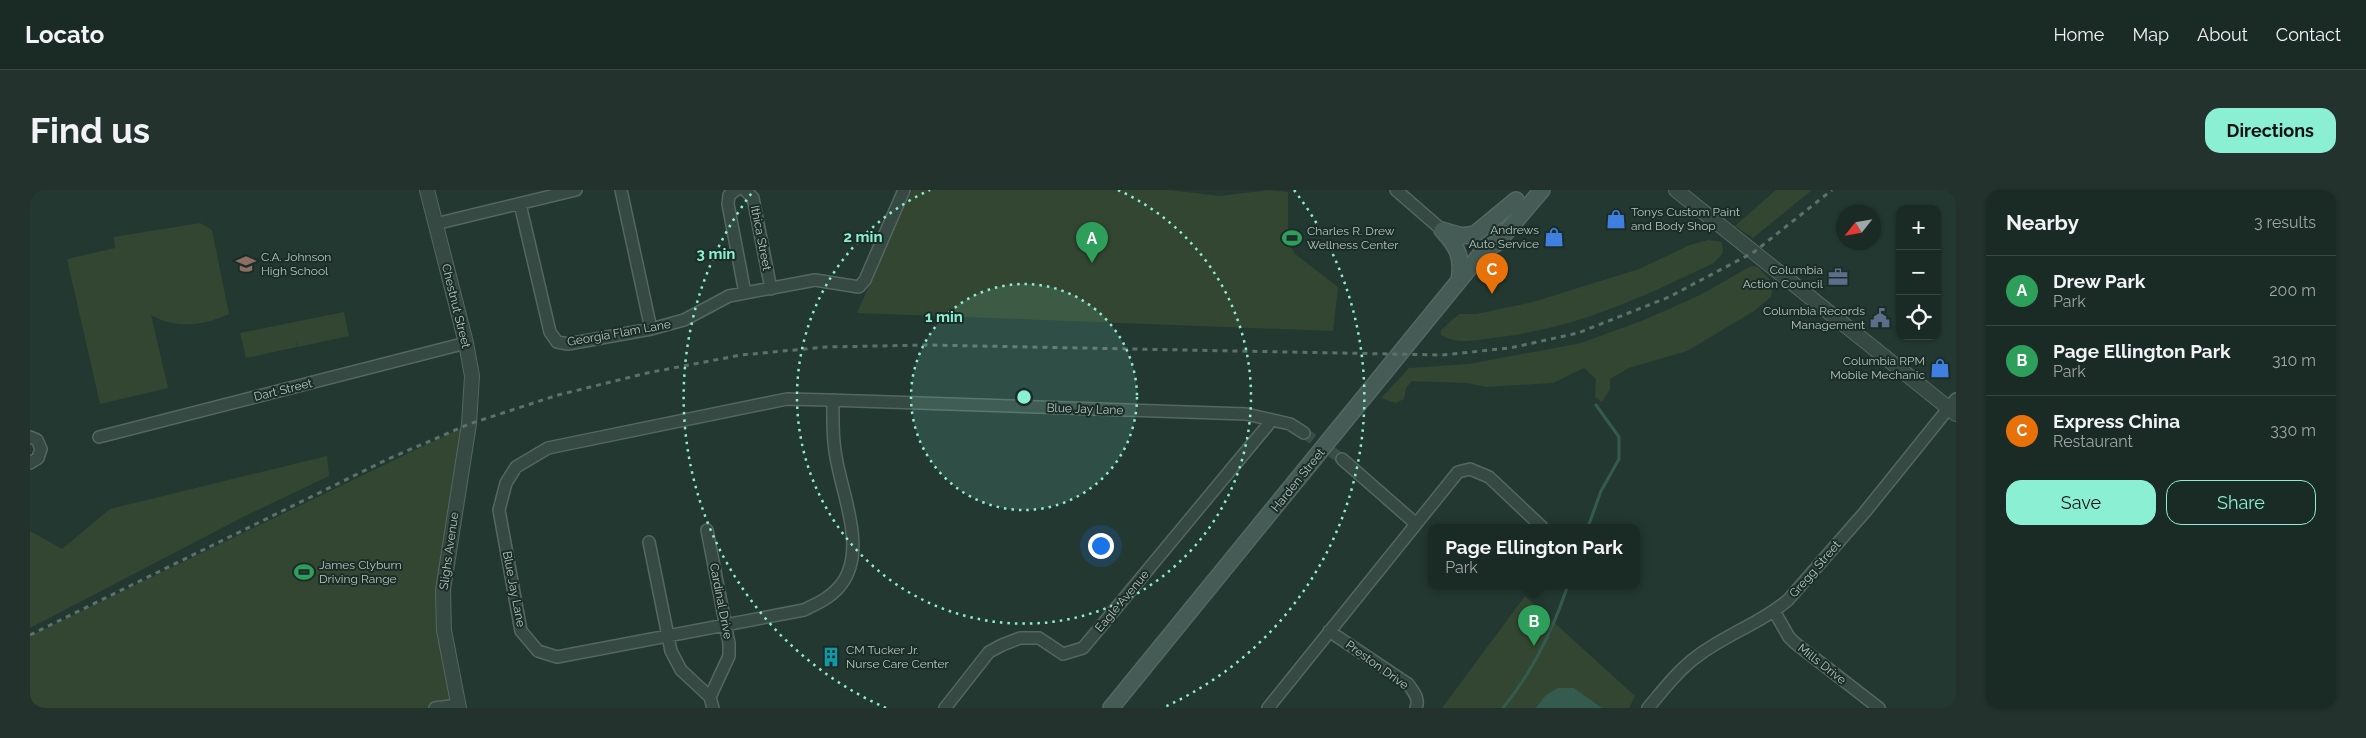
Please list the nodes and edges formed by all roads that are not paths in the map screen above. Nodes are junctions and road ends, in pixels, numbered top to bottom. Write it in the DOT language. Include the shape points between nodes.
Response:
graph roads {
  1 [pos="427,190"];
  2 [pos="576,190"];
  3 [pos="622,190"];
  4 [pos="736,190"];
  5 [pos="745,190"];
  6 [pos="904,190"];
  7 [pos="1396,190"];
  8 [pos="1542,190"];
  9 [pos="1676,190"];
  10 [pos="1519,195"];
  11 [pos="520,204"];
  12 [pos="435,224"];
  13 [pos="1442,230"];
  14 [pos="1484,250"];
  15 [pos="1459,281"];
  16 [pos="771,289"];
  17 [pos="745,292"];
  18 [pos="652,329"];
  19 [pos="466,344"];
  20 [pos="833,400"];
  21 [pos="1954,407"];
  22 [pos="1272,420"];
  23 [pos="469,424"];
  24 [pos="1304,432"];
  25 [pos="99,437"];
  26 [pos="30,438"];
  27 [pos="1342,459"];
  28 [pos="30,463"];
  29 [pos="1415,523"];
  30 [pos="1539,524"];
  31 [pos="707,530"];
  32 [pos="649,542"];
  33 [pos="1774,611"];
  34 [pos="726,626"];
  35 [pos="1329,631"];
  36 [pos="668,636"];
  37 [pos="712,703"];
  38 [pos="458,706"];
  39 [pos="1417,706"];
  40 [pos="1654,706"];
  41 [pos="435,708"];
  42 [pos="945,708"];
  43 [pos="1112,708"];
  44 [pos="1268,708"];
  45 [pos="1878,708"];
  1 -- 12 [label="street, Chestnut Street"];
  2 -- 11 [label="street"];
  3 -- 18 [label="street"];
  4 -- 17 [label="street" via="730,195 728,204"];
  5 -- 16 [label="street, Ithica Street" via="753,198"];
  6 -- 16 [label="street, Georgia Flam Lane" via="866,280 860,287 815,280"];
  7 -- 13 [label="street"];
  8 -- 14 [label="main road, Harden Street" via="1497,243"];
  9 -- 21 [label="street"];
  10 -- 13 [label="main road" via="1475,234 1462,236"];
  10 -- 14 [label="main road, Harden Street" via="1488,236"];
  11 -- 12 [label="street"];
  11 -- 18 [label="street, Georgia Flam Lane" via="550,332 557,342 568,344"];
  12 -- 19 [label="street, Chestnut Street"];
  13 -- 15 [label="main road" via="1460,256"];
  14 -- 15 [label="main road, Harden Street"];
  15 -- 43 [label="main road, Harden Street"];
  16 -- 17 [label="street, Georgia Flam Lane"];
  17 -- 18 [label="street, Georgia Flam Lane" via="729,296 684,320"];
  19 -- 23 [label="street, Chestnut Street" via="472,376"];
  19 -- 25 [label="street, Dart Street"];
  20 -- 22 [label="street, Blue Jay Lane" via="1246,414"];
  20 -- 34 [label="street, Blue Jay Lane" via="832,433 851,517 850,569 840,587 811,607"];
  20 -- 36 [label="street, Blue Jay Lane" via="788,399 548,448 516,467 506,484 499,510 521,631 538,651 557,657"];
  21 -- 33 [label="street, Gregg Street" via="1788,600"];
  22 -- 24 [label="street, Blue Jay Lane" via="1290,424"];
  22 -- 42 [label="street, Eagle Avenue" via="1083,648 1063,654 1039,638 1020,638 1002,645 989,652"];
  23 -- 38 [label="street, Slighs Avenue" via="443,590 444,630"];
  26 -- 28 [label="street" via="39,442 41,449 38,458"];
  27 -- 29 [label="street"];
  29 -- 30 [label="street" via="1458,472 1470,470 1489,477"];
  29 -- 35 [label="street"];
  31 -- 34 [label="street, Cardinal Drive"];
  32 -- 36 [label="street, Cardinal Drive"];
  33 -- 40 [label="street, Gregg Street" via="1699,654 1684,667"];
  33 -- 45 [label="street, Mills Drive" via="1795,643"];
  34 -- 36 [label="street, Blue Jay Lane"];
  34 -- 37 [label="street, Cardinal Drive" via="729,656"];
  35 -- 39 [label="street, Preston Drive" via="1408,684 1415,694"];
  35 -- 44 [label="street"];
  36 -- 37 [label="street, Cardinal Drive" via="676,663"];
  38 -- 41 [label="street"];
}
